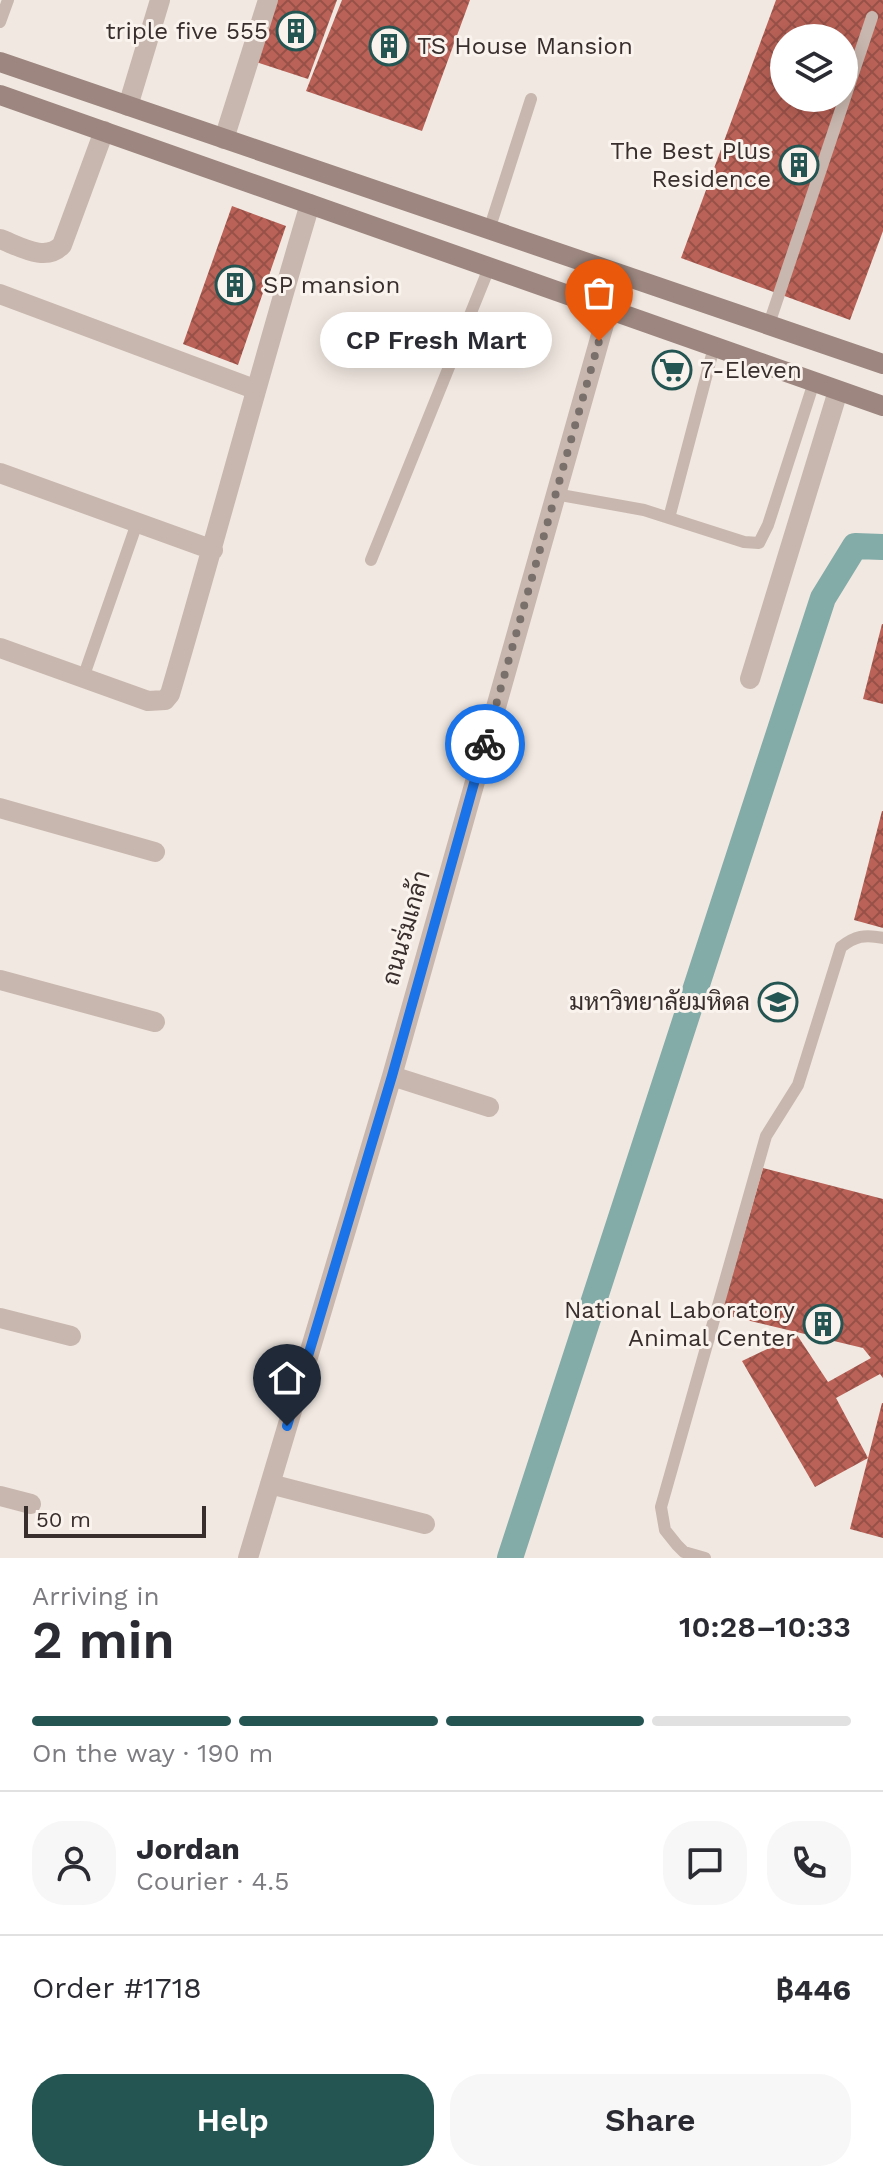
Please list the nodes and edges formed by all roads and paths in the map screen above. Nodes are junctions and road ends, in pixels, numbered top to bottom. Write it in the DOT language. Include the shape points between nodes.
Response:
graph roads {
  1 [pos="8,0"];
  2 [pos="160,0"];
  3 [pos="268,0"];
  4 [pos="872,17"];
  5 [pos="0,22"];
  6 [pos="0,62"];
  7 [pos="0,95"];
  8 [pos="531,99"];
  9 [pos="128,106"];
  10 [pos="104,131"];
  11 [pos="224,139"];
  12 [pos="321,172"];
  13 [pos="310,204"];
  14 [pos="489,230"];
  15 [pos="0,239"];
  16 [pos="489,268"];
  17 [pos="0,294"];
  18 [pos="608,310"];
  19 [pos="769,324"];
  20 [pos="714,347"];
  21 [pos="883,364"];
  22 [pos="814,382"];
  23 [pos="254,389"];
  24 [pos="838,391"];
  25 [pos="883,406"];
  26 [pos="0,473"];
  27 [pos="555,494"];
  28 [pos="669,518"];
  29 [pos="137,523"];
  30 [pos="213,550"];
  31 [pos="371,560"];
  32 [pos="0,648"];
  33 [pos="83,678"];
  34 [pos="750,679"];
  35 [pos="0,808"];
  36 [pos="155,852"];
  37 [pos="883,938"];
  38 [pos="0,980"];
  39 [pos="155,1022"];
  40 [pos="392,1076"];
  41 [pos="489,1107"];
  42 [pos="0,1318"];
  43 [pos="71,1336"];
  44 [pos="270,1484"];
  45 [pos="0,1496"];
  46 [pos="31,1504"];
  47 [pos="425,1524"];
  48 [pos="248,1558"];
  49 [pos="705,1558"];
  1 -- 5 [label="lane"];
  2 -- 9 [label="street"];
  3 -- 11 [label="street"];
  4 -- 19 [label="lane"];
  6 -- 9 [label="main road"];
  7 -- 10 [label="main road"];
  8 -- 14 [label="lane"];
  9 -- 11 [label="main road"];
  10 -- 13 [label="main road"];
  10 -- 15 [label="street" via="55,253"];
  11 -- 12 [label="main road"];
  12 -- 13 [label="main road"];
  12 -- 14 [label="main road"];
  13 -- 16 [label="main road"];
  13 -- 23 [label="street"];
  14 -- 19 [label="main road"];
  16 -- 18 [label="main road"];
  16 -- 31 [label="lane"];
  17 -- 23 [label="street"];
  18 -- 20 [label="main road"];
  18 -- 27 [label="street, ถนนร่มเกล้า"];
  19 -- 21 [label="main road"];
  20 -- 22 [label="main road"];
  20 -- 28 [label="lane"];
  22 -- 24 [label="main road"];
  22 -- 28 [label="lane" via="759,543"];
  23 -- 30 [label="street"];
  24 -- 25 [label="main road"];
  24 -- 34 [label="street"];
  26 -- 29 [label="street"];
  27 -- 28 [label="lane"];
  27 -- 40 [label="street, ถนนร่มเกล้า"];
  29 -- 30 [label="street"];
  29 -- 33 [label="lane"];
  30 -- 33 [label="street" via="165,700 148,701"];
  32 -- 33 [label="street"];
  35 -- 36 [label="street"];
  37 -- 49 [label="lane" via="854,937 841,947 798,1085 766,1136 753,1180 661,1507 665,1530 677,1545"];
  38 -- 39 [label="street"];
  40 -- 41 [label="street"];
  40 -- 44 [label="street, ถนนร่มเกล้า"];
  42 -- 43 [label="street"];
  44 -- 47 [label="street"];
  44 -- 48 [label="street, ถนนร่มเกล้า"];
  45 -- 46 [label="street"];
}
